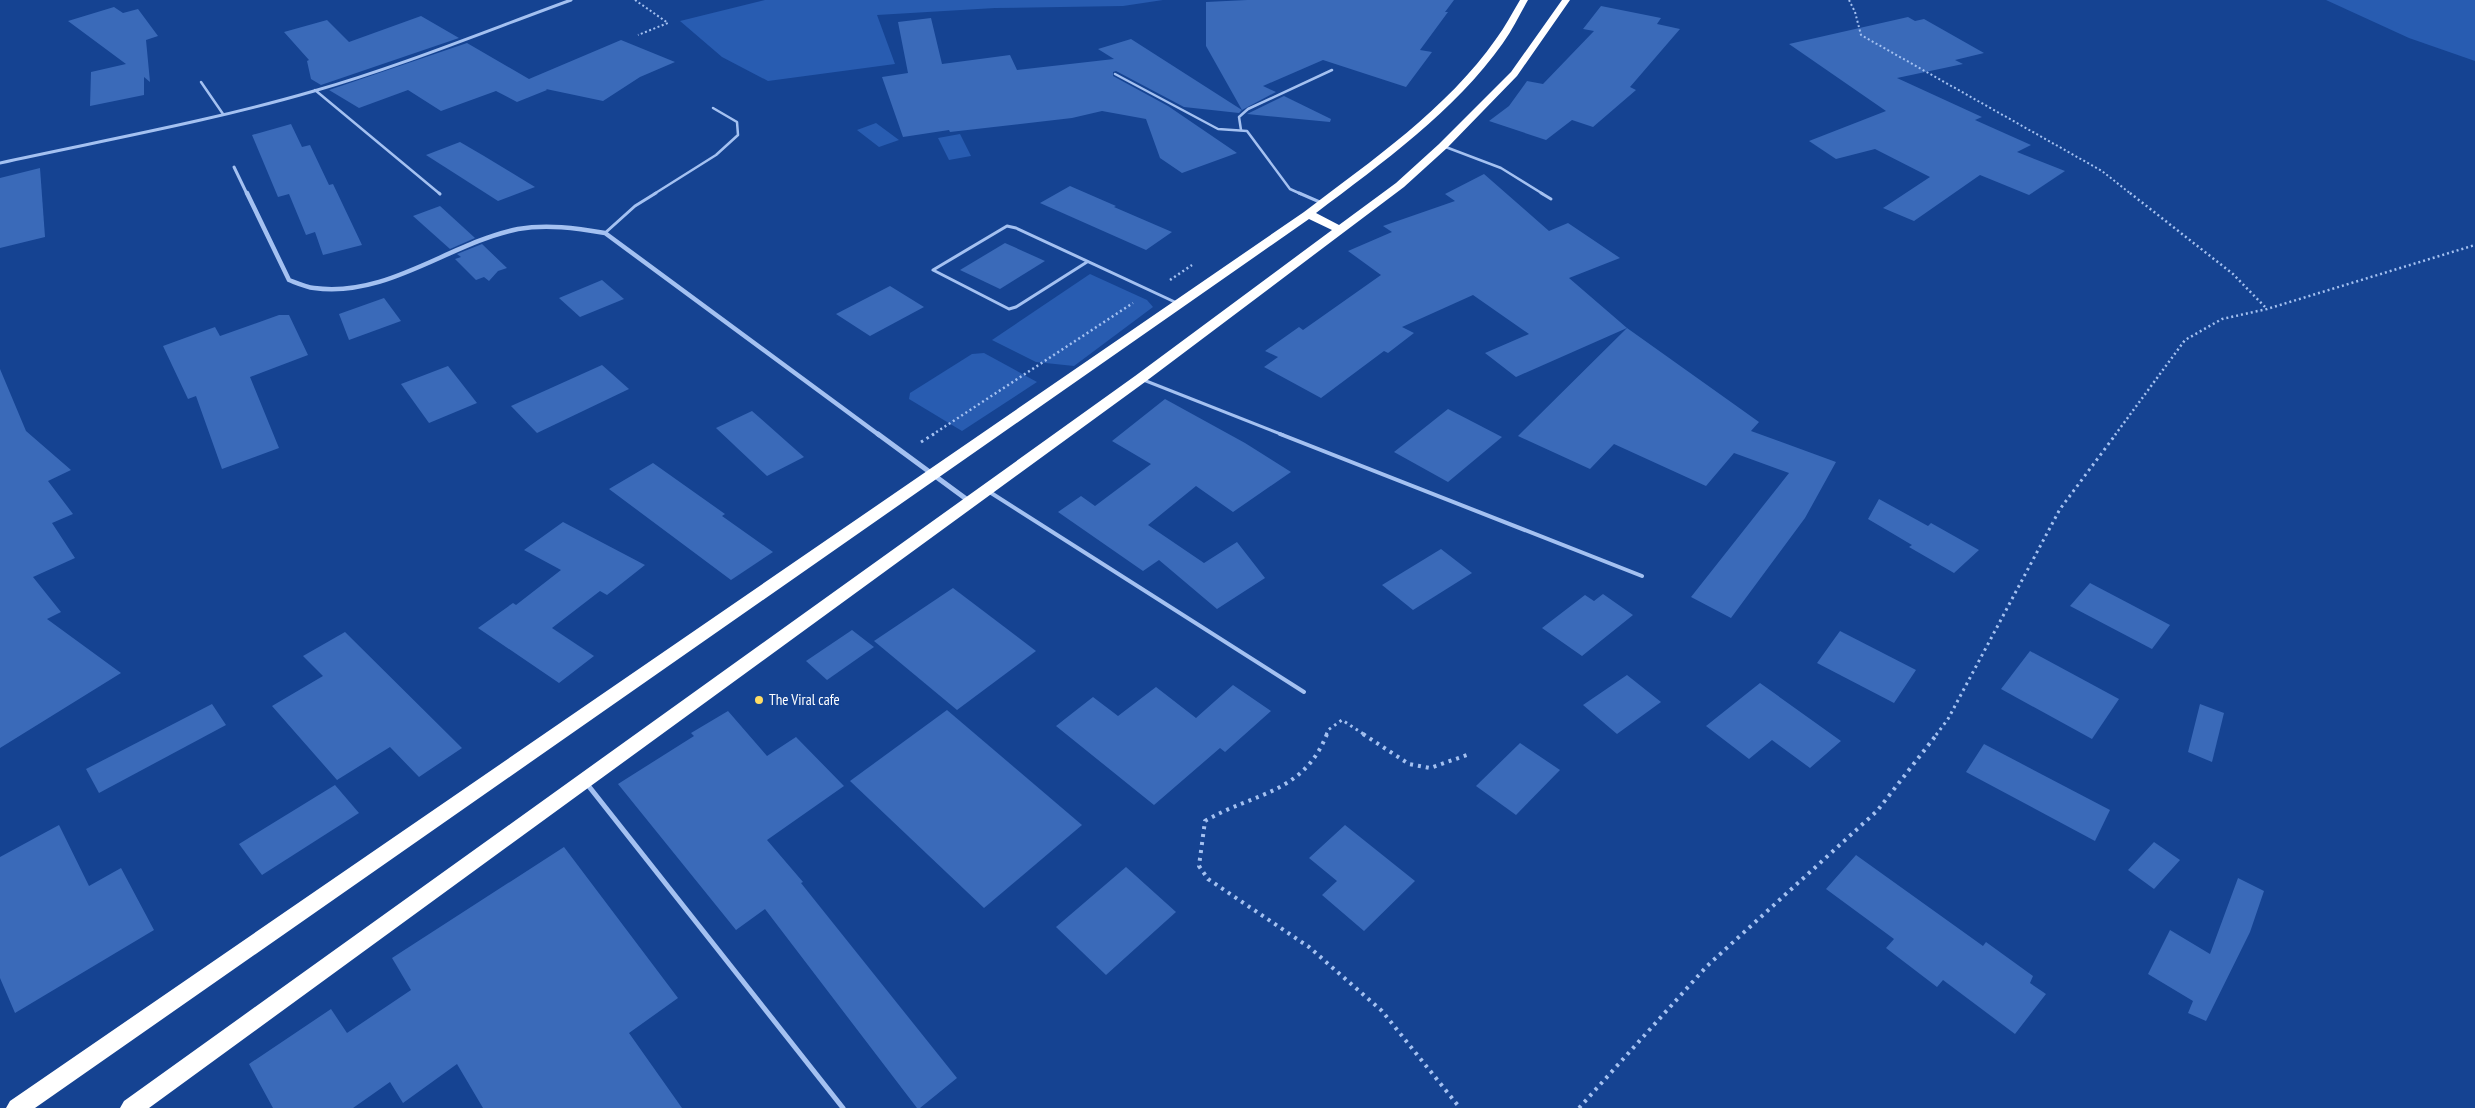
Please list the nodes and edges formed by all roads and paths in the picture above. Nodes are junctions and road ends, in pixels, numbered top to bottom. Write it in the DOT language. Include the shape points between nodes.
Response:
graph roads {
  1 [pos="571,0"];
  2 [pos="635,0"];
  3 [pos="1524,0"];
  4 [pos="1566,0"];
  5 [pos="1849,0"];
  6 [pos="638,35"];
  7 [pos="1332,70"];
  8 [pos="1116,74"];
  9 [pos="201,82"];
  10 [pos="315,90"];
  11 [pos="713,108"];
  12 [pos="223,114"];
  13 [pos="1241,130"];
  14 [pos="1443,146"];
  15 [pos="0,163"];
  16 [pos="234,167"];
  17 [pos="440,194"];
  18 [pos="1551,199"];
  19 [pos="1322,203"];
  20 [pos="1308,214"];
  21 [pos="1341,230"];
  22 [pos="605,234"];
  23 [pos="2475,245"];
  24 [pos="1087,262"];
  25 [pos="1193,264"];
  26 [pos="1152,291"];
  27 [pos="1179,304"];
  28 [pos="2267,309"];
  29 [pos="1140,378"];
  30 [pos="904,453"];
  31 [pos="933,475"];
  32 [pos="986,490"];
  33 [pos="970,502"];
  34 [pos="1642,576"];
  35 [pos="1304,692"];
  36 [pos="1468,755"];
  37 [pos="584,780"];
  38 [pos="17,1108"];
  39 [pos="131,1108"];
  40 [pos="843,1108"];
  41 [pos="1460,1108"];
  42 [pos="1580,1108"];
  1 -- 10 [label="street"];
  2 -- 6 [label="path" via="668,23"];
  3 -- 19 [label="highway" via="1497,45 1459,90 1408,137"];
  4 -- 14 [label="highway" via="1514,74"];
  5 -- 28 [label="path" via="1856,12 1861,35 2102,171 2233,274"];
  7 -- 13 [label="lane" via="1248,109 1239,117"];
  8 -- 13 [label="lane" via="1218,129"];
  9 -- 12 [label="lane"];
  10 -- 12 [label="street"];
  10 -- 17 [label="lane"];
  11 -- 22 [label="lane" via="737,122 738,135 716,155 635,206"];
  12 -- 15 [label="street"];
  13 -- 19 [label="lane" via="1249,132 1290,189"];
  14 -- 18 [label="lane" via="1501,168"];
  14 -- 21 [label="highway" via="1400,185"];
  16 -- 22 [label="street" via="289,280 302,287 359,287 412,271 508,232 579,228"];
  19 -- 20 [label="highway"];
  20 -- 21 [label="highway"];
  20 -- 27 [label="highway"];
  21 -- 29 [label="highway"];
  22 -- 30 [label="street"];
  23 -- 28 [label="path"];
  24 -- 24 [label="lane" via="1007,226 933,270 1009,309"];
  24 -- 26 [label="lane"];
  25 -- 26 [label="path"];
  26 -- 27 [label="lane"];
  26 -- 30 [label="path"];
  27 -- 31 [label="highway"];
  28 -- 42 [label="path" via="2222,320 2185,340 2060,509 1948,719 1877,811 1707,966"];
  29 -- 32 [label="highway"];
  29 -- 34 [label="lane"];
  30 -- 31 [label="street"];
  31 -- 33 [label="street"];
  31 -- 38 [label="highway"];
  32 -- 33 [label="highway"];
  32 -- 35 [label="lane"];
  33 -- 37 [label="highway"];
  36 -- 41 [label="path" via="1430,768 1409,764 1342,720 1328,730 1310,767 1284,788 1220,811 1205,821 1199,866 1208,879 1309,947 1382,1011"];
  37 -- 39 [label="highway"];
  37 -- 40 [label="lane"];
}
